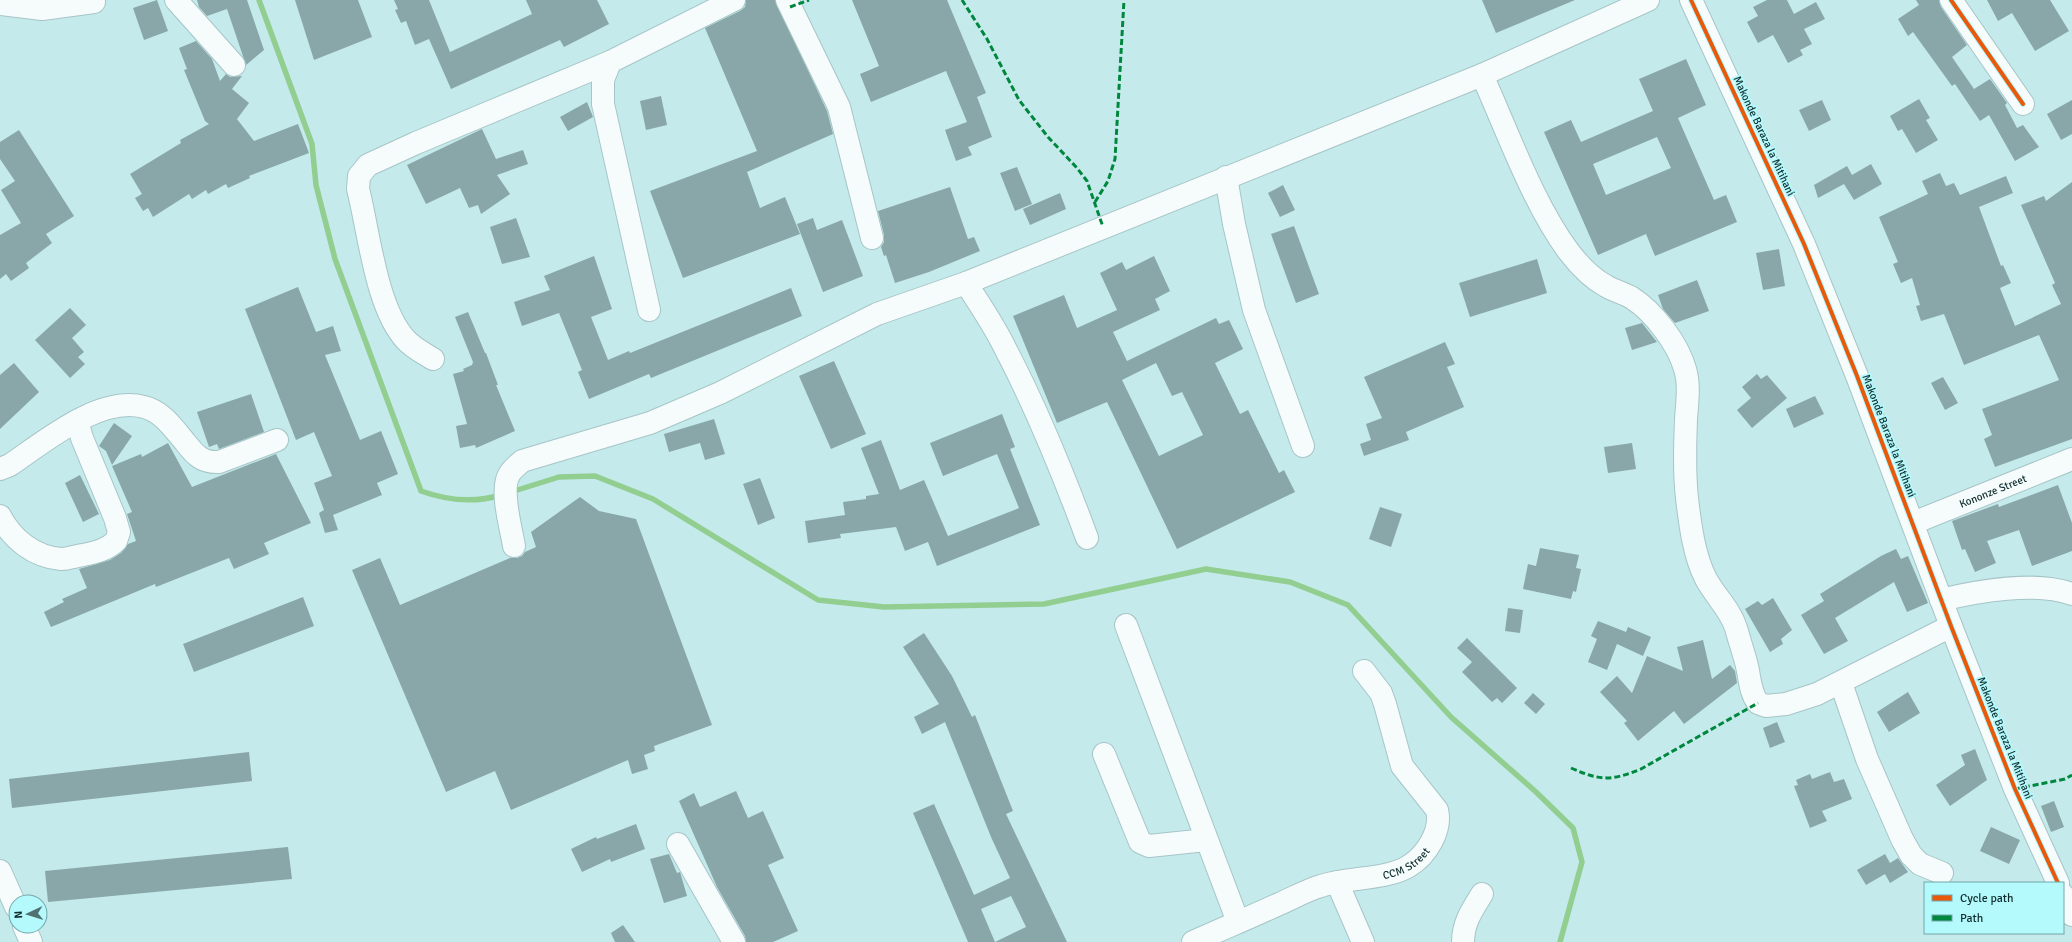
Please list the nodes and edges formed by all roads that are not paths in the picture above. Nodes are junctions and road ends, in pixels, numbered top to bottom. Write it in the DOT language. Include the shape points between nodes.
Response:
graph roads {
  1 [pos="176,0"];
  2 [pos="734,0"];
  3 [pos="787,0"];
  4 [pos="1648,0"];
  5 [pos="1691,0"];
  6 [pos="1951,0"];
  7 [pos="94,2"];
  8 [pos="0,4"];
  9 [pos="610,62"];
  10 [pos="234,65"];
  11 [pos="1482,75"];
  12 [pos="2023,104"];
  13 [pos="1226,177"];
  14 [pos="872,238"];
  15 [pos="966,283"];
  16 [pos="648,310"];
  17 [pos="433,359"];
  18 [pos="77,420"];
  19 [pos="277,440"];
  20 [pos="1303,446"];
  21 [pos="2072,459"];
  22 [pos="0,469"];
  23 [pos="0,516"];
  24 [pos="1913,523"];
  25 [pos="1087,538"];
  26 [pos="514,546"];
  27 [pos="2072,594"];
  28 [pos="1941,600"];
  29 [pos="1126,625"];
  30 [pos="1951,626"];
  31 [pos="1364,671"];
  32 [pos="1840,683"];
  33 [pos="1104,754"];
  34 [pos="1206,840"];
  35 [pos="678,844"];
  36 [pos="0,871"];
  37 [pos="1942,873"];
  38 [pos="1337,882"];
  39 [pos="2058,882"];
  40 [pos="10,894"];
  41 [pos="1482,894"];
  42 [pos="2064,897"];
  43 [pos="2072,915"];
  44 [pos="1238,922"];
  45 [pos="734,942"];
  46 [pos="1194,942"];
  47 [pos="1363,942"];
  48 [pos="1463,942"];
  1 -- 10 [label="street"];
  2 -- 9 [label="street"];
  3 -- 14 [label="street" via="839,108"];
  4 -- 11 [label="street"];
  5 -- 24 [label="street, Makonde Baraza la Mitihani" via="1804,244"];
  6 -- 12 [label="street"];
  7 -- 8 [label="street" via="42,10"];
  9 -- 16 [label="street" via="603,80 603,104"];
  9 -- 17 [label="street" via="416,143 368,165 359,176 358,189 381,293 392,322 406,341"];
  11 -- 13 [label="street"];
  11 -- 32 [label="street" via="1545,212 1568,250 1580,265 1603,285 1631,298 1651,312 1679,355 1687,383 1685,458 1688,499 1700,565 1705,578 1735,625 1754,698 1766,706 1786,704"];
  13 -- 15 [label="street"];
  13 -- 20 [label="street" via="1254,310"];
  15 -- 25 [label="street" via="1005,346 1040,419"];
  15 -- 26 [label="street" via="877,314 720,393 650,423 522,461 509,475 506,494"];
  18 -- 19 [label="street" via="95,412 125,405 144,407 170,424 202,460 211,463"];
  18 -- 22 [label="street"];
  18 -- 23 [label="street" via="115,518 119,532 116,541 107,548 90,554 62,559 44,556 24,546"];
  21 -- 24 [label="street, Kononze Street"];
  24 -- 28 [label="street, Makonde Baraza la Mitihani"];
  27 -- 28 [label="street" via="2048,589 1995,590"];
  28 -- 30 [label="street, Makonde Baraza la Mitihani"];
  29 -- 34 [label="street"];
  30 -- 32 [label="street"];
  30 -- 39 [label="street, Makonde Baraza la Mitihani" via="2016,789"];
  31 -- 38 [label="street, CCM Street" via="1381,693 1402,766 1431,800 1439,818 1438,827 1424,853 1409,866 1386,875"];
  32 -- 37 [label="street" via="1867,759 1902,839 1911,855 1920,864"];
  33 -- 34 [label="street" via="1140,842 1149,846"];
  34 -- 44 [label="street"];
  35 -- 45 [label="street"];
  36 -- 40 [label="street"];
  38 -- 44 [label="street, CCM Street" via="1321,886"];
  38 -- 47 [label="street"];
  41 -- 48 [label="street" via="1468,917"];
  42 -- 43 [label="street"];
  44 -- 46 [label="street, CCM Street"];
}
